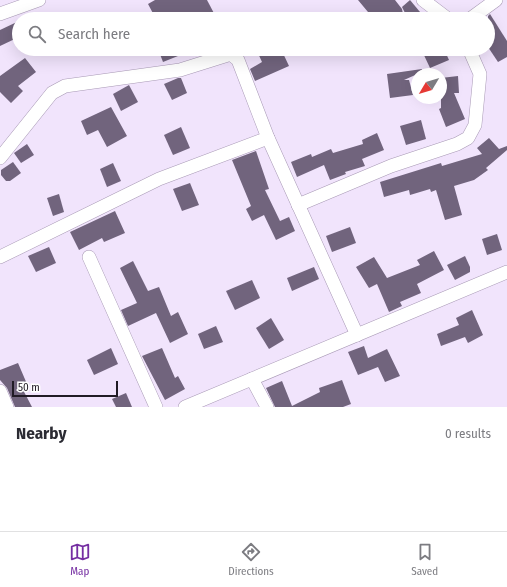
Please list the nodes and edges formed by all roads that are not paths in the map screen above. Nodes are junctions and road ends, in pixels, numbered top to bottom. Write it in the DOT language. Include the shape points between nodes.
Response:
graph roads {
  1 [pos="39,0"];
  2 [pos="423,0"];
  3 [pos="496,0"];
  4 [pos="439,12"];
  5 [pos="480,12"];
  6 [pos="0,14"];
  7 [pos="222,56"];
  8 [pos="235,56"];
  9 [pos="472,56"];
  10 [pos="268,138"];
  11 [pos="0,158"];
  12 [pos="298,205"];
  13 [pos="0,256"];
  14 [pos="88,257"];
  15 [pos="507,272"];
  16 [pos="357,335"];
  17 [pos="252,379"];
  18 [pos="0,391"];
  19 [pos="6,407"];
  20 [pos="156,407"];
  21 [pos="185,407"];
  22 [pos="267,407"];
  1 -- 6 [label="street"];
  2 -- 4 [label="street"];
  3 -- 5 [label="street"];
  7 -- 11 [label="street" via="180,70 66,86 52,93"];
  8 -- 10 [label="street"];
  9 -- 12 [label="street" via="480,74 475,125 468,138 390,166"];
  10 -- 12 [label="street"];
  10 -- 13 [label="street" via="159,179"];
  12 -- 16 [label="street"];
  14 -- 20 [label="street"];
  15 -- 16 [label="street"];
  16 -- 17 [label="street"];
  17 -- 21 [label="street"];
  17 -- 22 [label="street"];
  18 -- 19 [label="street"];
}
